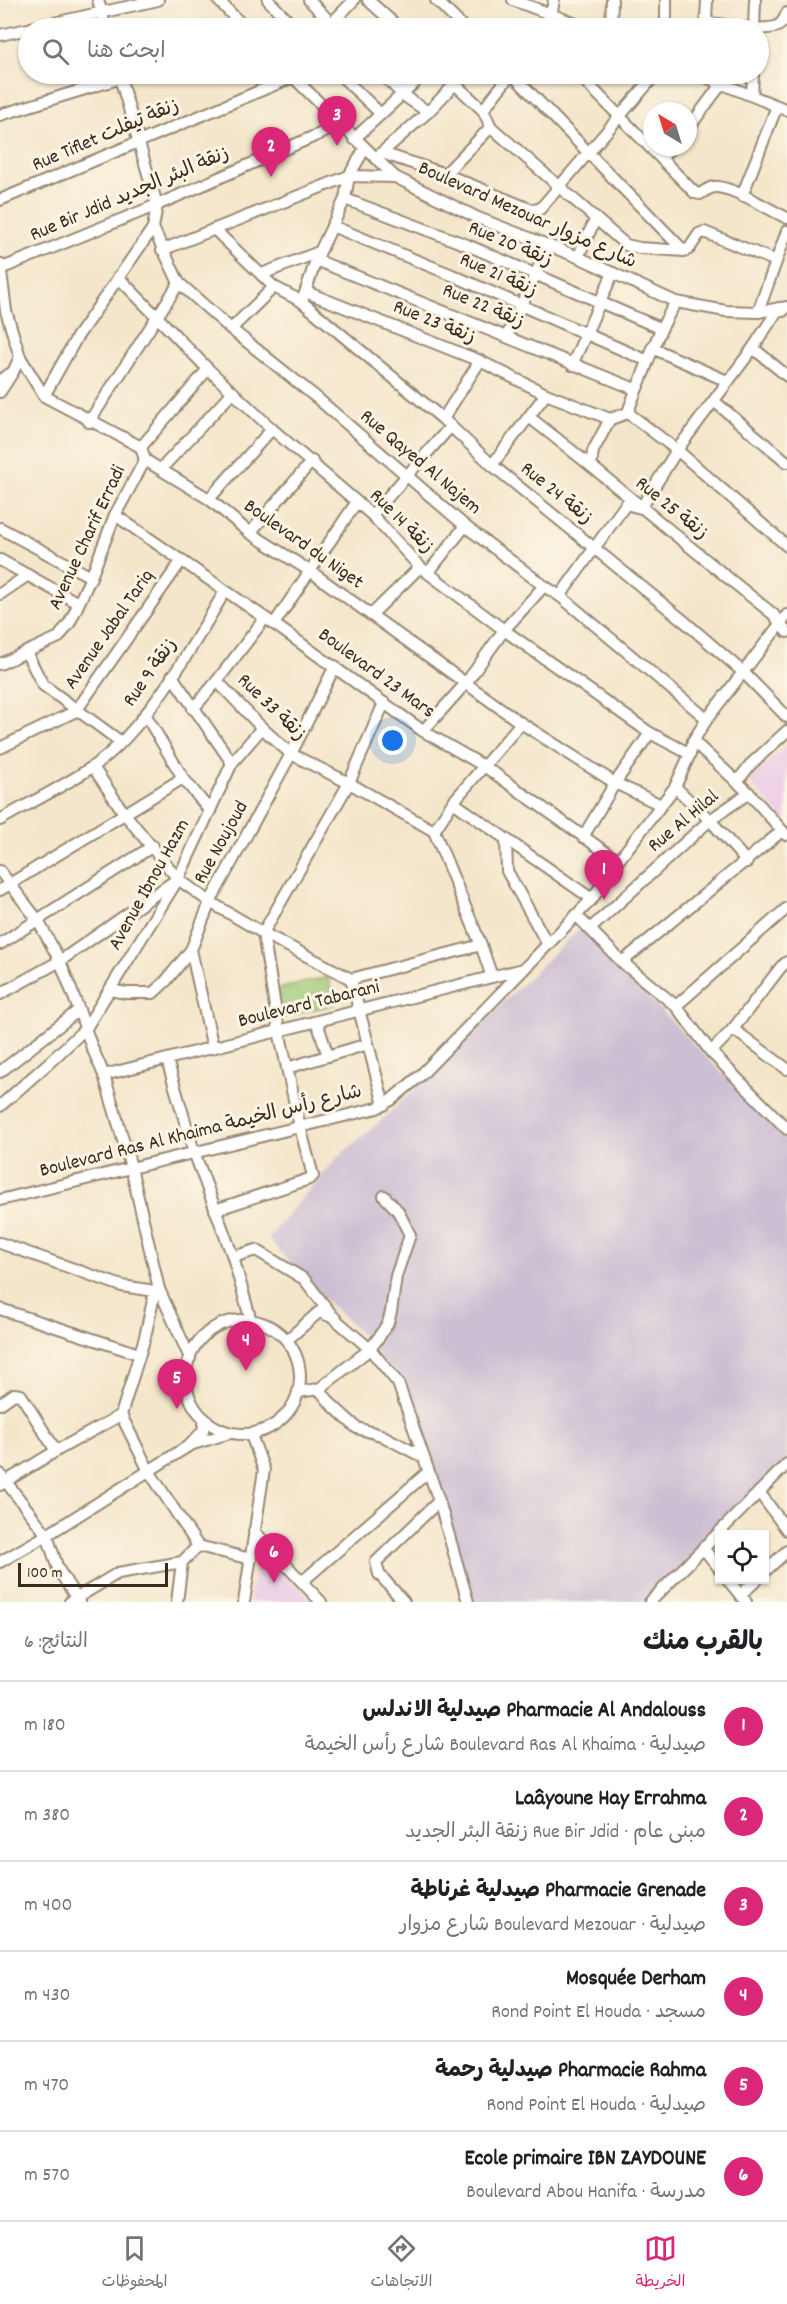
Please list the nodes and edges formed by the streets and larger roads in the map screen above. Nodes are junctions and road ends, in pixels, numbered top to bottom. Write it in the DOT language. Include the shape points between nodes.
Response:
graph roads {
  1 [pos="98,0"];
  2 [pos="158,0"];
  3 [pos="219,0"];
  4 [pos="268,0"];
  5 [pos="309,0"];
  6 [pos="354,0"];
  7 [pos="368,0"];
  8 [pos="436,0"];
  9 [pos="513,0"];
  10 [pos="554,0"];
  11 [pos="612,0"];
  12 [pos="666,0"];
  13 [pos="707,0"];
  14 [pos="755,0"];
  15 [pos="102,13"];
  16 [pos="787,13"];
  17 [pos="551,16"];
  18 [pos="80,18"];
  19 [pos="103,18"];
  20 [pos="236,18"];
  21 [pos="285,18"];
  22 [pos="324,18"];
  23 [pos="339,18"];
  24 [pos="388,18"];
  25 [pos="454,18"];
  26 [pos="557,18"];
  27 [pos="611,18"];
  28 [pos="666,18"];
  29 [pos="706,18"];
  30 [pos="754,18"];
  31 [pos="769,28"];
  32 [pos="18,31"];
  33 [pos="0,35"];
  34 [pos="95,84"];
  35 [pos="122,84"];
  36 [pos="271,84"];
  37 [pos="301,84"];
  38 [pos="350,84"];
  39 [pos="392,84"];
  40 [pos="414,84"];
  41 [pos="455,84"];
  42 [pos="504,84"];
  43 [pos="522,84"];
  44 [pos="588,84"];
  45 [pos="648,84"];
  46 [pos="721,84"];
  47 [pos="724,84"];
  48 [pos="753,84"];
  49 [pos="403,95"];
  50 [pos="752,95"];
  51 [pos="782,108"];
  52 [pos="483,110"];
  53 [pos="428,112"];
  54 [pos="381,114"];
  55 [pos="0,115"];
  56 [pos="621,116"];
  57 [pos="697,117"];
  58 [pos="340,124"];
  59 [pos="491,127"];
  60 [pos="354,139"];
  61 [pos="139,142"];
  62 [pos="365,148"];
  63 [pos="589,151"];
  64 [pos="379,155"];
  65 [pos="662,157"];
  66 [pos="445,174"];
  67 [pos="349,176"];
  68 [pos="395,177"];
  69 [pos="560,186"];
  70 [pos="742,196"];
  71 [pos="345,199"];
  72 [pos="0,200"];
  73 [pos="157,205"];
  74 [pos="787,218"];
  75 [pos="595,220"];
  76 [pos="332,226"];
  77 [pos="153,228"];
  78 [pos="214,229"];
  79 [pos="787,231"];
  80 [pos="549,247"];
  81 [pos="162,250"];
  82 [pos="684,251"];
  83 [pos="318,256"];
  84 [pos="578,257"];
  85 [pos="776,261"];
  86 [pos="0,267"];
  87 [pos="613,273"];
  88 [pos="262,274"];
  89 [pos="535,274"];
  90 [pos="118,277"];
  91 [pos="179,283"];
  92 [pos="274,287"];
  93 [pos="304,297"];
  94 [pos="676,302"];
  95 [pos="601,303"];
  96 [pos="522,306"];
  97 [pos="784,310"];
  98 [pos="758,312"];
  99 [pos="159,317"];
  100 [pos="660,328"];
  101 [pos="231,329"];
  102 [pos="587,333"];
  103 [pos="507,336"];
  104 [pos="652,348"];
  105 [pos="753,348"];
  106 [pos="20,357"];
  107 [pos="480,361"];
  108 [pos="648,361"];
  109 [pos="572,365"];
  110 [pos="208,369"];
  111 [pos="13,372"];
  112 [pos="787,376"];
  113 [pos="0,380"];
  114 [pos="727,381"];
  115 [pos="635,389"];
  116 [pos="0,392"];
  117 [pos="233,392"];
  118 [pos="546,394"];
  119 [pos="44,396"];
  120 [pos="715,402"];
  121 [pos="628,413"];
  122 [pos="529,417"];
  123 [pos="610,419"];
  124 [pos="89,422"];
  125 [pos="447,423"];
  126 [pos="272,429"];
  127 [pos="141,447"];
  128 [pos="677,450"];
  129 [pos="145,460"];
  130 [pos="312,461"];
  131 [pos="787,462"];
  132 [pos="492,465"];
  133 [pos="591,465"];
  134 [pos="161,469"];
  135 [pos="405,475"];
  136 [pos="209,499"];
  137 [pos="356,503"];
  138 [pos="641,508"];
  139 [pos="115,515"];
  140 [pos="372,515"];
  141 [pos="465,526"];
  142 [pos="0,528"];
  143 [pos="249,533"];
  144 [pos="787,546"];
  145 [pos="594,547"];
  146 [pos="0,560"];
  147 [pos="182,560"];
  148 [pos="424,570"];
  149 [pos="309,571"];
  150 [pos="28,575"];
  151 [pos="91,577"];
  152 [pos="544,586"];
  153 [pos="225,591"];
  154 [pos="0,594"];
  155 [pos="560,596"];
  156 [pos="78,603"];
  157 [pos="371,615"];
  158 [pos="787,615"];
  159 [pos="270,621"];
  160 [pos="783,629"];
  161 [pos="504,630"];
  162 [pos="26,652"];
  163 [pos="0,664"];
  164 [pos="335,666"];
  165 [pos="744,673"];
  166 [pos="172,676"];
  167 [pos="217,681"];
  168 [pos="466,683"];
  169 [pos="384,703"];
  170 [pos="193,709"];
  171 [pos="76,711"];
  172 [pos="145,714"];
  173 [pos="787,717"];
  174 [pos="707,719"];
  175 [pos="521,723"];
  176 [pos="262,728"];
  177 [pos="423,731"];
  178 [pos="787,731"];
  179 [pos="650,734"];
  180 [pos="693,741"];
  181 [pos="121,742"];
  182 [pos="0,748"];
  183 [pos="291,754"];
  184 [pos="690,754"];
  185 [pos="232,763"];
  186 [pos="93,766"];
  187 [pos="484,766"];
  188 [pos="183,778"];
  189 [pos="737,782"];
  190 [pos="349,783"];
  191 [pos="615,783"];
  192 [pos="675,787"];
  193 [pos="749,793"];
  194 [pos="453,802"];
  195 [pos="661,805"];
  196 [pos="210,811"];
  197 [pos="124,813"];
  198 [pos="0,820"];
  199 [pos="710,820"];
  200 [pos="434,831"];
  201 [pos="785,834"];
  202 [pos="583,837"];
  203 [pos="506,840"];
  204 [pos="153,846"];
  205 [pos="618,861"];
  206 [pos="747,862"];
  207 [pos="0,871"];
  208 [pos="178,879"];
  209 [pos="10,883"];
  210 [pos="0,890"];
  211 [pos="592,899"];
  212 [pos="210,902"];
  213 [pos="787,908"];
  214 [pos="577,916"];
  215 [pos="37,919"];
  216 [pos="590,929"];
  217 [pos="263,933"];
  218 [pos="0,944"];
  219 [pos="481,945"];
  220 [pos="548,945"];
  221 [pos="191,950"];
  222 [pos="60,961"];
  223 [pos="622,962"];
  224 [pos="787,962"];
  225 [pos="523,969"];
  226 [pos="492,977"];
  227 [pos="351,980"];
  228 [pos="110,990"];
  229 [pos="0,994"];
  230 [pos="676,1006"];
  231 [pos="79,1010"];
  232 [pos="360,1011"];
  233 [pos="317,1022"];
  234 [pos="86,1028"];
  235 [pos="733,1029"];
  236 [pos="279,1031"];
  237 [pos="369,1044"];
  238 [pos="213,1048"];
  239 [pos="711,1052"];
  240 [pos="327,1056"];
  241 [pos="167,1060"];
  242 [pos="287,1068"];
  243 [pos="787,1069"];
  244 [pos="0,1072"];
  245 [pos="104,1075"];
  246 [pos="2,1099"];
  247 [pos="384,1105"];
  248 [pos="300,1127"];
  249 [pos="787,1129"];
  250 [pos="194,1152"];
  251 [pos="131,1167"];
  252 [pos="384,1196"];
  253 [pos="0,1200"];
  254 [pos="215,1210"];
  255 [pos="0,1243"];
  256 [pos="233,1257"];
  257 [pos="157,1290"];
  258 [pos="0,1309"];
  259 [pos="335,1318"];
  260 [pos="251,1321"];
  261 [pos="287,1340"];
  262 [pos="370,1349"];
  263 [pos="139,1354"];
  264 [pos="190,1358"];
  265 [pos="319,1389"];
  266 [pos="298,1392"];
  267 [pos="0,1404"];
  268 [pos="121,1415"];
  269 [pos="205,1419"];
  270 [pos="230,1433"];
  271 [pos="251,1435"];
  272 [pos="190,1445"];
  273 [pos="56,1451"];
  274 [pos="421,1456"];
  275 [pos="787,1464"];
  276 [pos="149,1471"];
  277 [pos="428,1473"];
  278 [pos="2,1480"];
  279 [pos="759,1492"];
  280 [pos="439,1501"];
  281 [pos="787,1530"];
  282 [pos="254,1531"];
  283 [pos="47,1535"];
  284 [pos="198,1546"];
  285 [pos="703,1548"];
  286 [pos="787,1551"];
  287 [pos="251,1559"];
  288 [pos="0,1562"];
  289 [pos="182,1563"];
  290 [pos="715,1563"];
  291 [pos="769,1568"];
  292 [pos="303,1581"];
  293 [pos="731,1584"];
  294 [pos="753,1584"];
  295 [pos="743,1598"];
  296 [pos="655,1600"];
  297 [pos="75,1601"];
  298 [pos="177,1602"];
  299 [pos="244,1602"];
  300 [pos="321,1602"];
  301 [pos="404,1602"];
  302 [pos="468,1602"];
  1 -- 15 [label="street"];
  2 -- 15 [label="street"];
  3 -- 20 [label="street"];
  4 -- 21 [label="street"];
  5 -- 22 [label="street"];
  6 -- 23 [label="street"];
  7 -- 24 [label="street"];
  8 -- 25 [label="street"];
  9 -- 17 [label="street"];
  10 -- 17 [label="street"];
  11 -- 27 [label="street"];
  12 -- 28 [label="street"];
  13 -- 29 [label="street"];
  14 -- 30 [label="street"];
  15 -- 18 [label="street"];
  15 -- 19 [label="street"];
  16 -- 31 [label="street" via="783,23"];
  17 -- 26 [label="street"];
  32 -- 33 [label="street"];
  34 -- 55 [label="street"];
  35 -- 61 [label="street"];
  36 -- 61 [label="street, Rue Tiflet زنقة تيفلت"];
  37 -- 58 [label="street, Boulevard Mezouar شارع مزوار"];
  38 -- 54 [label="street"];
  39 -- 49 [label="street"];
  40 -- 49 [label="street"];
  41 -- 52 [label="street"];
  41 -- 53 [label="street"];
  42 -- 52 [label="street"];
  43 -- 63 [label="street"];
  44 -- 56 [label="street"];
  45 -- 56 [label="street"];
  46 -- 57 [label="street"];
  47 -- 50 [label="street"];
  48 -- 50 [label="street"];
  49 -- 53 [label="street"];
  49 -- 54 [label="street"];
  50 -- 51 [label="street"];
  51 -- 70 [label="street"];
  52 -- 59 [label="street"];
  53 -- 64 [label="street"];
  54 -- 60 [label="street"];
  56 -- 63 [label="street"];
  56 -- 65 [label="street"];
  58 -- 60 [label="street, Boulevard Mezouar شارع مزوار"];
  58 -- 73 [label="street, Rue Bir Jdid زنقة البئر الجديد"];
  59 -- 66 [label="street"];
  59 -- 69 [label="street"];
  60 -- 62 [label="street, Boulevard Mezouar شارع مزوار"];
  61 -- 72 [label="street, Rue Tiflet زنقة تيفلت"];
  61 -- 73 [label="street"];
  62 -- 64 [label="street, Boulevard Mezouar شارع مزوار"];
  62 -- 67 [label="street"];
  63 -- 69 [label="street"];
  63 -- 82 [label="street"];
  64 -- 66 [label="street"];
  64 -- 68 [label="street, Boulevard Mezouar شارع مزوار"];
  65 -- 70 [label="street" via="695,192 700,194 718,187"];
  66 -- 69 [label="street" via="532,210 540,209"];
  67 -- 68 [label="street"];
  67 -- 71 [label="street"];
  67 -- 78 [label="street"];
  68 -- 80 [label="street, Boulevard Mezouar شارع مزوار"];
  69 -- 75 [label="street"];
  70 -- 74 [label="street"];
  71 -- 76 [label="street"];
  71 -- 89 [label="street, Rue 20 زنقة"];
  73 -- 77 [label="street"];
  73 -- 86 [label="street, Rue Bir Jdid زنقة البئر الجديد"];
  75 -- 82 [label="street" via="626,245"];
  75 -- 84 [label="street"];
  76 -- 83 [label="street"];
  76 -- 96 [label="street, Rue 21 زنقة"];
  77 -- 81 [label="street, Rue Qayed Al Najem"];
  77 -- 90 [label="street"];
  78 -- 81 [label="street"];
  78 -- 88 [label="street"];
  79 -- 85 [label="street"];
  80 -- 84 [label="street, Boulevard Mezouar شارع مزوار"];
  80 -- 89 [label="street"];
  81 -- 91 [label="street, Rue Qayed Al Najem"];
  82 -- 85 [label="street" via="704,232"];
  83 -- 88 [label="street"];
  83 -- 93 [label="street"];
  83 -- 103 [label="street, Rue 22 زنقة"];
  84 -- 87 [label="street, Boulevard Mezouar شارع مزوار"];
  85 -- 98 [label="street"];
  86 -- 106 [label="street" via="6,311"];
  87 -- 94 [label="street, Boulevard Mezouar شارع مزوار"];
  87 -- 95 [label="street"];
  88 -- 92 [label="street"];
  89 -- 95 [label="street, Rue 20 زنقة"];
  89 -- 96 [label="street"];
  90 -- 99 [label="street, Rue 14 زنقة"];
  90 -- 119 [label="street" via="77,337"];
  91 -- 99 [label="street"];
  91 -- 101 [label="street, Rue Qayed Al Najem"];
  92 -- 93 [label="street"];
  92 -- 101 [label="street"];
  93 -- 107 [label="street, Rue 23 زنقة"];
  93 -- 125 [label="street, Rue 24 زنقة"];
  94 -- 98 [label="street, Boulevard Mezouar شارع مزوار"];
  94 -- 100 [label="street"];
  95 -- 100 [label="street, Rue 20 زنقة"];
  95 -- 102 [label="street"];
  96 -- 102 [label="street, Rue 21 زنقة"];
  96 -- 103 [label="street"];
  97 -- 98 [label="street, Boulevard Mezouar شارع مزوار"];
  97 -- 105 [label="street"];
  99 -- 110 [label="street, Rue 14 زنقة"];
  99 -- 124 [label="street"];
  100 -- 104 [label="street"];
  101 -- 135 [label="street, Rue Qayed Al Najem"];
  102 -- 108 [label="street, Rue 21 زنقة"];
  102 -- 109 [label="street"];
  103 -- 109 [label="street, Rue 22 زنقة"];
  104 -- 108 [label="street"];
  104 -- 114 [label="street"];
  105 -- 112 [label="street"];
  105 -- 114 [label="street"];
  106 -- 111 [label="street"];
  106 -- 119 [label="street"];
  107 -- 118 [label="street, Rue 23 زنقة"];
  107 -- 125 [label="street"];
  108 -- 115 [label="street"];
  109 -- 115 [label="street, Rue 22 زنقة"];
  110 -- 117 [label="street, Rue 14 زنقة"];
  110 -- 127 [label="street"];
  111 -- 113 [label="street"];
  111 -- 116 [label="street"];
  114 -- 120 [label="street"];
  115 -- 121 [label="street"];
  117 -- 126 [label="street, Rue 14 زنقة"];
  117 -- 134 [label="street"];
  118 -- 122 [label="street"];
  118 -- 123 [label="street, Rue 23 زنقة"];
  119 -- 124 [label="street"];
  120 -- 128 [label="street"];
  120 -- 131 [label="street"];
  121 -- 123 [label="street"];
  121 -- 128 [label="street"];
  122 -- 132 [label="street"];
  122 -- 133 [label="street, Rue 25 زنقة"];
  123 -- 133 [label="street" via="593,451"];
  124 -- 127 [label="street"];
  125 -- 132 [label="street, Rue 24 زنقة"];
  125 -- 135 [label="street"];
  126 -- 130 [label="street, Rue 14 زنقة"];
  126 -- 136 [label="street"];
  127 -- 129 [label="street"];
  128 -- 138 [label="street"];
  128 -- 144 [label="street"];
  129 -- 134 [label="street, Boulevard du Niget"];
  129 -- 139 [label="street, Avenue Charif Erradi"];
  130 -- 137 [label="street, Rue 14 زنقة"];
  130 -- 143 [label="street"];
  132 -- 145 [label="street, Rue 24 زنقة"];
  133 -- 138 [label="street, Rue 25 زنقة"];
  134 -- 136 [label="street, Boulevard du Niget"];
  135 -- 140 [label="street"];
  135 -- 141 [label="street, Rue Qayed Al Najem"];
  136 -- 143 [label="street, Boulevard du Niget"];
  137 -- 140 [label="street, Rue 14 زنقة"];
  137 -- 149 [label="street, Rue 33 زنقة"];
  138 -- 145 [label="street" via="626,504"];
  138 -- 160 [label="street, Rue 25 زنقة" via="773,615"];
  139 -- 147 [label="street, Boulevard 23 Mars"];
  139 -- 151 [label="street, Avenue Charif Erradi"];
  140 -- 148 [label="street, Rue 14 زنقة"];
  141 -- 148 [label="street"];
  141 -- 152 [label="street, Rue Qayed Al Najem"];
  142 -- 151 [label="street"];
  143 -- 149 [label="street, Boulevard du Niget"];
  145 -- 155 [label="street"];
  145 -- 165 [label="street, Rue 24 زنقة"];
  146 -- 150 [label="street"];
  147 -- 153 [label="street, Boulevard 23 Mars"];
  147 -- 171 [label="street, Avenue Jabal Tariq"];
  148 -- 157 [label="street"];
  148 -- 161 [label="street, Rue 14 زنقة"];
  149 -- 157 [label="street, Boulevard du Niget"];
  149 -- 159 [label="street, Rue 33 زنقة"];
  150 -- 154 [label="street"];
  150 -- 156 [label="street"];
  151 -- 156 [label="street, Avenue Charif Erradi"];
  152 -- 155 [label="street, Rue Qayed Al Najem"];
  152 -- 161 [label="street"];
  153 -- 159 [label="street, Boulevard 23 Mars"];
  153 -- 166 [label="street, Rue 9 زنقة"];
  155 -- 174 [label="street, Rue Qayed Al Najem"];
  156 -- 162 [label="street, Avenue Charif Erradi" via="59,637"];
  157 -- 168 [label="street, Boulevard du Niget"];
  158 -- 160 [label="street, Boulevard Ras Al Khaima شارع رأس الخيمة"];
  159 -- 164 [label="street, Boulevard 23 Mars"];
  159 -- 167 [label="street, Rue 33 زنقة"];
  160 -- 165 [label="street, Boulevard Ras Al Khaima شارع رأس الخيمة"];
  161 -- 168 [label="street"];
  161 -- 179 [label="street, Rue 14 زنقة"];
  162 -- 163 [label="street, Avenue Charif Erradi"];
  162 -- 171 [label="street" via="43,685"];
  164 -- 169 [label="street, Boulevard 23 Mars"];
  164 -- 183 [label="street, Rue Noujoud"];
  165 -- 173 [label="street, Rue 24 زنقة"];
  165 -- 174 [label="street, Boulevard Ras Al Khaima شارع رأس الخيمة"];
  166 -- 170 [label="street"];
  166 -- 172 [label="street, Rue 9 زنقة"];
  167 -- 170 [label="street"];
  167 -- 176 [label="street, Rue 33 زنقة"];
  168 -- 175 [label="street, Boulevard du Niget"];
  168 -- 177 [label="street"];
  169 -- 177 [label="street, Boulevard 23 Mars"];
  169 -- 190 [label="street"];
  170 -- 185 [label="street"];
  171 -- 181 [label="street"];
  171 -- 182 [label="street, Avenue Jabal Tariq"];
  172 -- 181 [label="street, Rue 9 زنقة"];
  172 -- 188 [label="street"];
  174 -- 180 [label="street, Boulevard Ras Al Khaima شارع رأس الخيمة"];
  175 -- 187 [label="street"];
  175 -- 191 [label="street, Boulevard du Niget"];
  176 -- 183 [label="street, Rue 33 زنقة"];
  176 -- 185 [label="street, Avenue Ibnou Hazm"];
  177 -- 187 [label="street, Boulevard 23 Mars"];
  178 -- 189 [label="street"];
  179 -- 184 [label="street, Rue 14 زنقة"];
  179 -- 191 [label="street"];
  180 -- 184 [label="street, Boulevard Ras Al Khaima شارع رأس الخيمة"];
  180 -- 189 [label="street"];
  181 -- 186 [label="street, Rue 9 زنقة"];
  183 -- 190 [label="street, Rue 33 زنقة"];
  183 -- 212 [label="street, Rue Noujoud"];
  184 -- 192 [label="street, Boulevard Ras Al Khaima شارع رأس الخيمة"];
  185 -- 196 [label="street, Avenue Ibnou Hazm"];
  186 -- 197 [label="street"];
  186 -- 198 [label="street, Rue 9 زنقة"];
  187 -- 194 [label="street"];
  187 -- 202 [label="street, Boulevard 23 Mars"];
  188 -- 196 [label="street"];
  188 -- 197 [label="street"];
  189 -- 193 [label="street"];
  190 -- 200 [label="street, Rue 33 زنقة"];
  190 -- 217 [label="street"];
  191 -- 195 [label="street, Boulevard du Niget"];
  191 -- 202 [label="street"];
  192 -- 195 [label="street, Boulevard Ras Al Khaima شارع رأس الخيمة"];
  192 -- 199 [label="street"];
  193 -- 199 [label="street, Rue Al Hilal"];
  193 -- 201 [label="street"];
  194 -- 200 [label="street"];
  194 -- 203 [label="street"];
  195 -- 205 [label="street, Boulevard Ras Al Khaima شارع رأس الخيمة"];
  196 -- 208 [label="street, Avenue Ibnou Hazm"];
  197 -- 204 [label="street"];
  197 -- 209 [label="street"];
  199 -- 206 [label="street"];
  199 -- 216 [label="street, Rue Al Hilal"];
  200 -- 219 [label="street"];
  201 -- 206 [label="street"];
  202 -- 205 [label="street, Boulevard 23 Mars"];
  203 -- 211 [label="street"];
  203 -- 220 [label="street" via="507,871"];
  204 -- 208 [label="street"];
  204 -- 215 [label="street"];
  205 -- 211 [label="street, Boulevard Ras Al Khaima شارع رأس الخيمة"];
  206 -- 223 [label="street"];
  207 -- 209 [label="street"];
  208 -- 212 [label="street"];
  208 -- 222 [label="street"];
  208 -- 228 [label="street, Avenue Ibnou Hazm"];
  209 -- 210 [label="street"];
  209 -- 215 [label="street"];
  211 -- 214 [label="street, Boulevard Ras Al Khaima شارع رأس الخيمة"];
  212 -- 217 [label="street"];
  212 -- 221 [label="street, Rue Noujoud"];
  213 -- 230 [label="street"];
  214 -- 216 [label="street"];
  214 -- 220 [label="street, Boulevard Ras Al Khaima شارع رأس الخيمة"];
  215 -- 218 [label="street"];
  215 -- 222 [label="street"];
  216 -- 223 [label="street"];
  217 -- 227 [label="street"];
  217 -- 236 [label="street"];
  219 -- 226 [label="street"];
  219 -- 227 [label="street"];
  220 -- 225 [label="street, Boulevard Ras Al Khaima شارع رأس الخيمة"];
  221 -- 228 [label="street, Rue Noujoud" via="153,993"];
  221 -- 238 [label="street"];
  222 -- 229 [label="street"];
  222 -- 231 [label="street"];
  223 -- 230 [label="street"];
  224 -- 235 [label="street"];
  225 -- 226 [label="street, Boulevard Tabarani"];
  225 -- 247 [label="street, Boulevard Ras Al Khaima شارع رأس الخيمة" via="421,1075"];
  226 -- 232 [label="street, Boulevard Tabarani"];
  227 -- 232 [label="street"];
  228 -- 234 [label="street, Avenue Ibnou Hazm"];
  230 -- 239 [label="street"];
  231 -- 234 [label="street"];
  231 -- 244 [label="street"];
  232 -- 233 [label="street, Boulevard Tabarani"];
  232 -- 237 [label="street"];
  233 -- 236 [label="street, Boulevard Tabarani"];
  233 -- 240 [label="street"];
  234 -- 245 [label="street"];
  234 -- 246 [label="street, Avenue Ibnou Hazm"];
  235 -- 239 [label="street"];
  235 -- 243 [label="street"];
  236 -- 238 [label="street, Boulevard Tabarani"];
  236 -- 242 [label="street"];
  237 -- 240 [label="street"];
  237 -- 247 [label="street"];
  238 -- 241 [label="street, Boulevard Tabarani"];
  239 -- 249 [label="street"];
  240 -- 242 [label="street"];
  241 -- 245 [label="street, Boulevard Tabarani"];
  241 -- 250 [label="street"];
  242 -- 248 [label="street"];
  245 -- 251 [label="street"];
  247 -- 248 [label="street, Boulevard Ras Al Khaima شارع رأس الخيمة"];
  248 -- 250 [label="street, Boulevard Ras Al Khaima شارع رأس الخيمة"];
  248 -- 254 [label="street" via="314,1176"];
  250 -- 251 [label="street, Boulevard Ras Al Khaima شارع رأس الخيمة"];
  250 -- 254 [label="street"];
  251 -- 253 [label="street, Boulevard Ras Al Khaima شارع رأس الخيمة"];
  251 -- 257 [label="street"];
  252 -- 262 [label="street" via="402,1218 410,1239 396,1276 388,1323"];
  254 -- 256 [label="street"];
  255 -- 257 [label="street" via="122,1286"];
  256 -- 259 [label="street" via="260,1252 304,1280"];
  256 -- 260 [label="street"];
  257 -- 263 [label="street"];
  257 -- 264 [label="street"];
  258 -- 263 [label="street"];
  259 -- 261 [label="street" via="319,1312"];
  259 -- 262 [label="street"];
  260 -- 261 [label="street" via="264,1324"];
  260 -- 264 [label="street" via="217,1327 201,1340"];
  261 -- 266 [label="street" via="299,1365"];
  262 -- 265 [label="street"];
  262 -- 274 [label="street" via="398,1383"];
  263 -- 268 [label="street"];
  264 -- 269 [label="street" via="190,1397"];
  265 -- 266 [label="street"];
  265 -- 274 [label="street" via="357,1428 381,1435"];
  266 -- 271 [label="street" via="291,1409 278,1422"];
  267 -- 273 [label="street" via="14,1394 21,1395"];
  268 -- 273 [label="street"];
  268 -- 276 [label="street"];
  269 -- 270 [label="street"];
  269 -- 272 [label="street" via="203,1431"];
  270 -- 271 [label="street"];
  270 -- 272 [label="street"];
  271 -- 282 [label="street" via="264,1470"];
  272 -- 276 [label="street"];
  273 -- 278 [label="street"];
  274 -- 277 [label="street"];
  275 -- 279 [label="street"];
  276 -- 283 [label="street"];
  276 -- 284 [label="street"];
  277 -- 280 [label="street"];
  277 -- 292 [label="street"];
  278 -- 283 [label="street"];
  279 -- 281 [label="street"];
  279 -- 285 [label="street"];
  280 -- 301 [label="street" via="376,1562 379,1574"];
  280 -- 302 [label="street"];
  282 -- 287 [label="street"];
  282 -- 292 [label="street"];
  283 -- 288 [label="street"];
  283 -- 297 [label="street" via="58,1569"];
  284 -- 287 [label="street"];
  284 -- 289 [label="street"];
  285 -- 290 [label="street"];
  285 -- 296 [label="street"];
  286 -- 291 [label="street"];
  287 -- 299 [label="street"];
  289 -- 297 [label="street" via="118,1574"];
  289 -- 298 [label="street"];
  292 -- 300 [label="street"];
  293 -- 295 [label="street"];
  294 -- 295 [label="street"];
}
